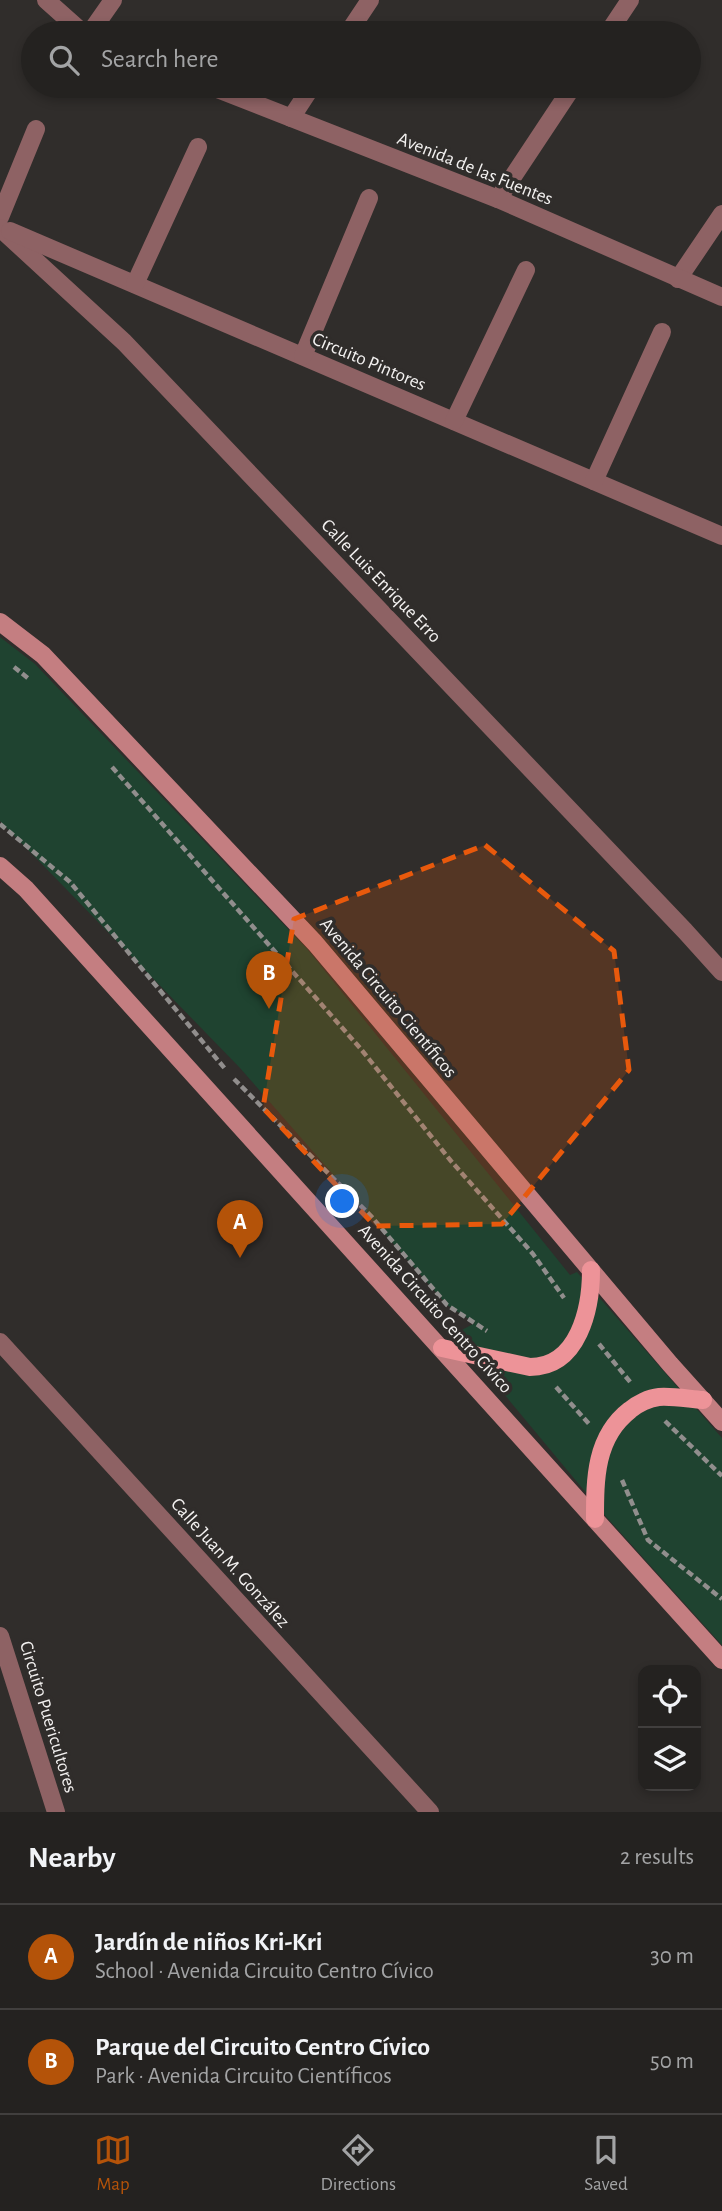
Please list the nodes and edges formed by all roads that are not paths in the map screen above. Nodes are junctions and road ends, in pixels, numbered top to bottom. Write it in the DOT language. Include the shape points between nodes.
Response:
graph roads {
  1 [pos="46,0"];
  2 [pos="113,0"];
  3 [pos="370,0"];
  4 [pos="630,0"];
  5 [pos="70,21"];
  6 [pos="98,21"];
  7 [pos="356,21"];
  8 [pos="616,21"];
  9 [pos="240,98"];
  10 [pos="305,98"];
  11 [pos="565,98"];
  12 [pos="291,118"];
  13 [pos="36,129"];
  14 [pos="198,147"];
  15 [pos="369,198"];
  16 [pos="498,199"];
  17 [pos="722,214"];
  18 [pos="0,217"];
  19 [pos="0,227"];
  20 [pos="526,270"];
  21 [pos="678,279"];
  22 [pos="135,284"];
  23 [pos="722,297"];
  24 [pos="662,331"];
  25 [pos="303,356"];
  26 [pos="454,421"];
  27 [pos="594,481"];
  28 [pos="722,536"];
  29 [pos="0,622"];
  30 [pos="0,866"];
  31 [pos="0,886"];
  32 [pos="26,889"];
  33 [pos="722,972"];
  34 [pos="590,1270"];
  35 [pos="0,1342"];
  36 [pos="442,1348"];
  37 [pos="702,1400"];
  38 [pos="722,1422"];
  39 [pos="595,1519"];
  40 [pos="0,1636"];
  41 [pos="722,1660"];
  42 [pos="56,1812"];
  43 [pos="430,1812"];
  1 -- 5 [label="street"];
  2 -- 6 [label="street"];
  3 -- 7 [label="street"];
  4 -- 8 [label="street"];
  9 -- 12 [label="street, Avenida de las Fuentes"];
  10 -- 12 [label="street"];
  11 -- 16 [label="street"];
  12 -- 16 [label="street, Avenida de las Fuentes"];
  13 -- 18 [label="street"];
  14 -- 22 [label="street"];
  15 -- 25 [label="street"];
  16 -- 21 [label="street, Avenida de las Fuentes"];
  17 -- 21 [label="street"];
  19 -- 22 [label="street, Circuito Pintores"];
  19 -- 33 [label="street, Calle Luis Enrique Erro" via="124,342"];
  20 -- 26 [label="street"];
  21 -- 23 [label="street, Avenida de las Fuentes"];
  22 -- 25 [label="street, Circuito Pintores"];
  24 -- 27 [label="street"];
  25 -- 26 [label="street, Circuito Pintores"];
  26 -- 27 [label="street, Circuito Pintores"];
  27 -- 28 [label="street, Circuito Pintores"];
  29 -- 34 [label="main road, Avenida Circuito Científicos" via="43,655 315,943"];
  30 -- 32 [label="main road, Avenida Circuito Centro Cívico"];
  31 -- 32 [label="main road"];
  32 -- 36 [label="main road, Avenida Circuito Centro Cívico"];
  34 -- 36 [label="main road" via="590,1301 571,1348 539,1367"];
  34 -- 37 [label="main road, Avenida Circuito Científicos"];
  35 -- 43 [label="street, Calle Juan M. González"];
  36 -- 39 [label="main road, Avenida Circuito Centro Cívico"];
  37 -- 38 [label="main road, Avenida Circuito Científicos"];
  37 -- 39 [label="main road" via="658,1397 618,1419 604,1441 598,1465"];
  39 -- 41 [label="main road, Avenida Circuito Centro Cívico"];
  40 -- 42 [label="street, Circuito Puericultores"];
}
